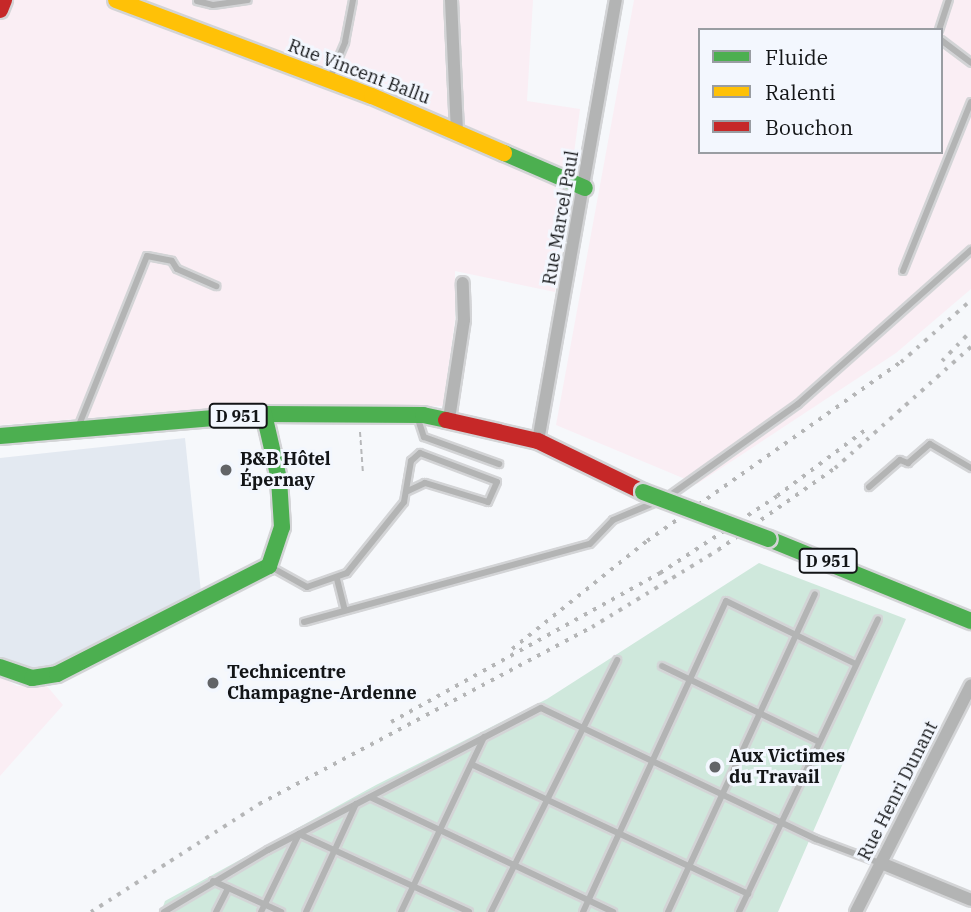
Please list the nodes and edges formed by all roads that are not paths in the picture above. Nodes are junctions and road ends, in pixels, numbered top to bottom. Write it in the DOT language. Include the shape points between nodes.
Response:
graph roads {
  1 [pos="4,0"];
  2 [pos="116,0"];
  3 [pos="248,0"];
  4 [pos="353,0"];
  5 [pos="451,0"];
  6 [pos="616,0"];
  7 [pos="949,0"];
  8 [pos="197,1"];
  9 [pos="0,10"];
  10 [pos="940,28"];
  11 [pos="943,42"];
  12 [pos="971,63"];
  13 [pos="329,80"];
  14 [pos="971,102"];
  15 [pos="457,132"];
  16 [pos="585,188"];
  17 [pos="971,250"];
  18 [pos="903,271"];
  19 [pos="463,283"];
  20 [pos="216,286"];
  21 [pos="264,414"];
  22 [pos="417,414"];
  23 [pos="449,419"];
  24 [pos="476,426"];
  25 [pos="77,430"];
  26 [pos="0,436"];
  27 [pos="538,441"];
  28 [pos="499,464"];
  29 [pos="971,468"];
  30 [pos="869,487"];
  31 [pos="408,491"];
  32 [pos="643,492"];
  33 [pos="269,566"];
  34 [pos="337,579"];
  35 [pos="886,583"];
  36 [pos="816,594"];
  37 [pos="971,605"];
  38 [pos="345,610"];
  39 [pos="878,619"];
  40 [pos="971,621"];
  41 [pos="303,622"];
  42 [pos="797,634"];
  43 [pos="617,660"];
  44 [pos="856,664"];
  45 [pos="662,666"];
  46 [pos="0,667"];
  47 [pos="690,680"];
  48 [pos="971,685"];
  49 [pos="760,714"];
  50 [pos="583,728"];
  51 [pos="484,737"];
  52 [pos="819,742"];
  53 [pos="653,761"];
  54 [pos="473,765"];
  55 [pos="723,794"];
  56 [pos="370,797"];
  57 [pos="548,800"];
  58 [pos="356,804"];
  59 [pos="781,822"];
  60 [pos="440,831"];
  61 [pos="299,834"];
  62 [pos="619,834"];
  63 [pos="335,849"];
  64 [pos="881,863"];
  65 [pos="514,866"];
  66 [pos="689,867"];
  67 [pos="213,881"];
  68 [pos="414,886"];
  69 [pos="228,888"];
  70 [pos="748,894"];
  71 [pos="971,900"];
  72 [pos="588,901"];
  73 [pos="265,904"];
  74 [pos="164,912"];
  75 [pos="216,912"];
  76 [pos="261,912"];
  77 [pos="281,912"];
  78 [pos="306,912"];
  79 [pos="401,912"];
  80 [pos="469,912"];
  81 [pos="491,912"];
  82 [pos="583,912"];
  83 [pos="613,912"];
  84 [pos="668,912"];
  85 [pos="739,912"];
  86 [pos="856,912"];
  1 -- 9 [label="main road"];
  2 -- 13 [label="main road, Rue Vincent Ballu"];
  3 -- 8 [label="lane" via="213,5"];
  4 -- 13 [label="lane" via="345,42"];
  5 -- 15 [label="street"];
  6 -- 16 [label="street, Rue Marcel Paul"];
  7 -- 10 [label="lane"];
  11 -- 12 [label="lane"];
  13 -- 15 [label="main road, Rue Vincent Ballu"];
  14 -- 18 [label="lane"];
  15 -- 16 [label="main road, Rue Vincent Ballu"];
  16 -- 27 [label="street, Rue Marcel Paul"];
  17 -- 38 [label="lane" via="765,430 683,489 613,520 596,542"];
  19 -- 23 [label="street" via="464,320"];
  20 -- 25 [label="lane" via="177,269 172,261 147,256"];
  21 -- 22 [label="main road, D 951"];
  21 -- 25 [label="main road, D 951"];
  21 -- 33 [label="main road" via="279,480 282,527"];
  22 -- 23 [label="main road, D 951"];
  22 -- 28 [label="lane" via="424,437"];
  23 -- 24 [label="main road, D 951"];
  24 -- 27 [label="main road, D 951"];
  24 -- 32 [label="main road, D 951" via="586,474"];
  25 -- 26 [label="main road, D 951"];
  27 -- 32 [label="main road, D 951"];
  29 -- 30 [label="lane" via="930,444 908,463 900,460"];
  31 -- 31 [label="lane" via="425,483 488,502 496,482 420,453 411,461"];
  31 -- 34 [label="lane" via="359,562"];
  32 -- 35 [label="main road, D 951, bridge"];
  33 -- 34 [label="lane" via="307,587"];
  33 -- 46 [label="main road" via="57,674 32,678"];
  34 -- 38 [label="lane"];
  35 -- 37 [label="main road, D 951"];
  35 -- 40 [label="main road, D 951"];
  36 -- 42 [label="lane"];
  38 -- 41 [label="lane"];
  39 -- 44 [label="lane"];
  42 -- 44 [label="lane"];
  42 -- 47 [label="lane" via="726,601"];
  42 -- 49 [label="lane"];
  43 -- 50 [label="lane"];
  44 -- 52 [label="lane"];
  45 -- 47 [label="lane"];
  47 -- 49 [label="lane"];
  47 -- 53 [label="lane"];
  48 -- 64 [label="street, Rue Henri Dunant"];
  49 -- 52 [label="lane"];
  49 -- 55 [label="lane"];
  50 -- 51 [label="lane" via="541,708"];
  50 -- 53 [label="lane"];
  50 -- 57 [label="lane"];
  51 -- 54 [label="lane"];
  51 -- 56 [label="lane"];
  52 -- 59 [label="lane"];
  53 -- 55 [label="lane"];
  53 -- 62 [label="lane"];
  54 -- 57 [label="lane"];
  54 -- 60 [label="lane"];
  55 -- 59 [label="lane"];
  55 -- 66 [label="lane"];
  56 -- 58 [label="lane"];
  56 -- 60 [label="lane"];
  57 -- 62 [label="lane"];
  57 -- 65 [label="lane"];
  58 -- 61 [label="lane"];
  58 -- 63 [label="lane"];
  59 -- 64 [label="lane"];
  59 -- 70 [label="lane"];
  60 -- 65 [label="lane"];
  60 -- 68 [label="lane"];
  61 -- 63 [label="lane"];
  61 -- 67 [label="lane"];
  61 -- 73 [label="lane"];
  62 -- 66 [label="lane"];
  62 -- 72 [label="lane"];
  63 -- 68 [label="lane"];
  63 -- 78 [label="lane"];
  64 -- 71 [label="street"];
  64 -- 86 [label="street, Rue Henri Dunant"];
  65 -- 72 [label="lane"];
  65 -- 81 [label="lane"];
  66 -- 70 [label="lane"];
  66 -- 84 [label="lane"];
  67 -- 69 [label="lane"];
  67 -- 74 [label="lane"];
  68 -- 79 [label="lane"];
  68 -- 80 [label="lane"];
  69 -- 73 [label="lane"];
  69 -- 75 [label="lane"];
  70 -- 85 [label="lane"];
  72 -- 82 [label="lane"];
  72 -- 83 [label="lane"];
  73 -- 76 [label="lane"];
  73 -- 77 [label="lane"];
}
